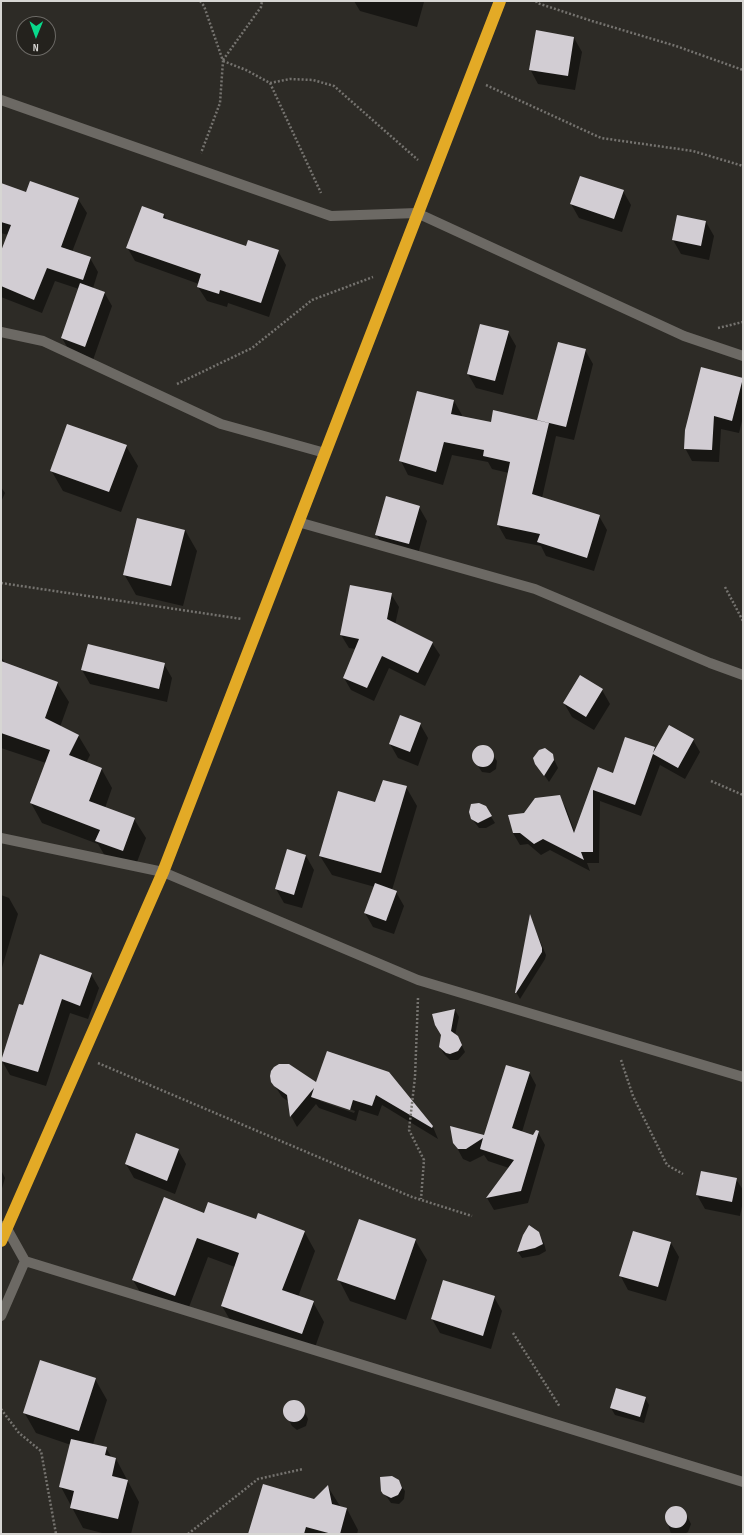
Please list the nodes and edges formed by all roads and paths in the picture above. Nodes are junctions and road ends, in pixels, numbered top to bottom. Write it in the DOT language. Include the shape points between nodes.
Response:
graph roads {
  1 [pos="200,1"];
  2 [pos="262,1"];
  3 [pos="500,1"];
  4 [pos="536,1"];
  5 [pos="223,61"];
  6 [pos="743,70"];
  7 [pos="470,78"];
  8 [pos="270,83"];
  9 [pos="1,100"];
  10 [pos="743,166"];
  11 [pos="195,168"];
  12 [pos="433,173"];
  13 [pos="417,214"];
  14 [pos="331,216"];
  15 [pos="396,268"];
  16 [pos="1,332"];
  17 [pos="743,356"];
  18 [pos="156,393"];
  19 [pos="325,453"];
  20 [pos="298,522"];
  21 [pos="1,583"];
  22 [pos="725,587"];
  23 [pos="260,621"];
  24 [pos="743,621"];
  25 [pos="743,675"];
  26 [pos="711,782"];
  27 [pos="743,795"];
  28 [pos="1,838"];
  29 [pos="163,872"];
  30 [pos="418,980"];
  31 [pos="615,1039"];
  32 [pos="82,1056"];
  33 [pos="743,1078"];
  34 [pos="683,1174"];
  35 [pos="421,1199"];
  36 [pos="472,1216"];
  37 [pos="4,1227"];
  38 [pos="1,1241"];
  39 [pos="25,1261"];
  40 [pos="1,1316"];
  41 [pos="513,1333"];
  42 [pos="1,1409"];
  43 [pos="574,1430"];
  44 [pos="303,1469"];
  45 [pos="743,1482"];
  46 [pos="56,1534"];
  47 [pos="188,1534"];
  1 -- 5 [label="path"];
  2 -- 5 [label="path" via="261,7"];
  3 -- 7 [label="highway"];
  4 -- 6 [label="path"];
  5 -- 8 [label="path"];
  5 -- 11 [label="path" via="220,103"];
  7 -- 10 [label="path" via="600,138 693,151"];
  7 -- 12 [label="highway"];
  8 -- 12 [label="path" via="290,79 313,80 334,86"];
  8 -- 14 [label="path"];
  9 -- 11 [label="street"];
  11 -- 14 [label="street"];
  12 -- 13 [label="highway"];
  13 -- 14 [label="street"];
  13 -- 15 [label="highway"];
  13 -- 17 [label="street" via="684,336"];
  15 -- 18 [label="path" via="312,300 252,348"];
  15 -- 19 [label="highway"];
  16 -- 18 [label="street" via="43,341"];
  18 -- 19 [label="street" via="221,424"];
  19 -- 20 [label="highway"];
  20 -- 23 [label="highway"];
  20 -- 25 [label="street" via="535,589"];
  21 -- 23 [label="path"];
  22 -- 24 [label="path"];
  23 -- 29 [label="highway"];
  26 -- 27 [label="path"];
  28 -- 29 [label="street"];
  29 -- 30 [label="street"];
  29 -- 32 [label="highway"];
  30 -- 31 [label="street"];
  30 -- 35 [label="path" via="415,1076 409,1130 424,1160"];
  31 -- 33 [label="street"];
  31 -- 34 [label="path" via="633,1096 667,1165"];
  32 -- 35 [label="path"];
  32 -- 37 [label="highway"];
  35 -- 36 [label="path"];
  37 -- 38 [label="highway"];
  37 -- 39 [label="street"];
  39 -- 40 [label="street"];
  39 -- 43 [label="street"];
  41 -- 43 [label="path"];
  42 -- 46 [label="path" via="19,1433 41,1451"];
  43 -- 45 [label="street"];
  44 -- 47 [label="path" via="258,1479"];
}
